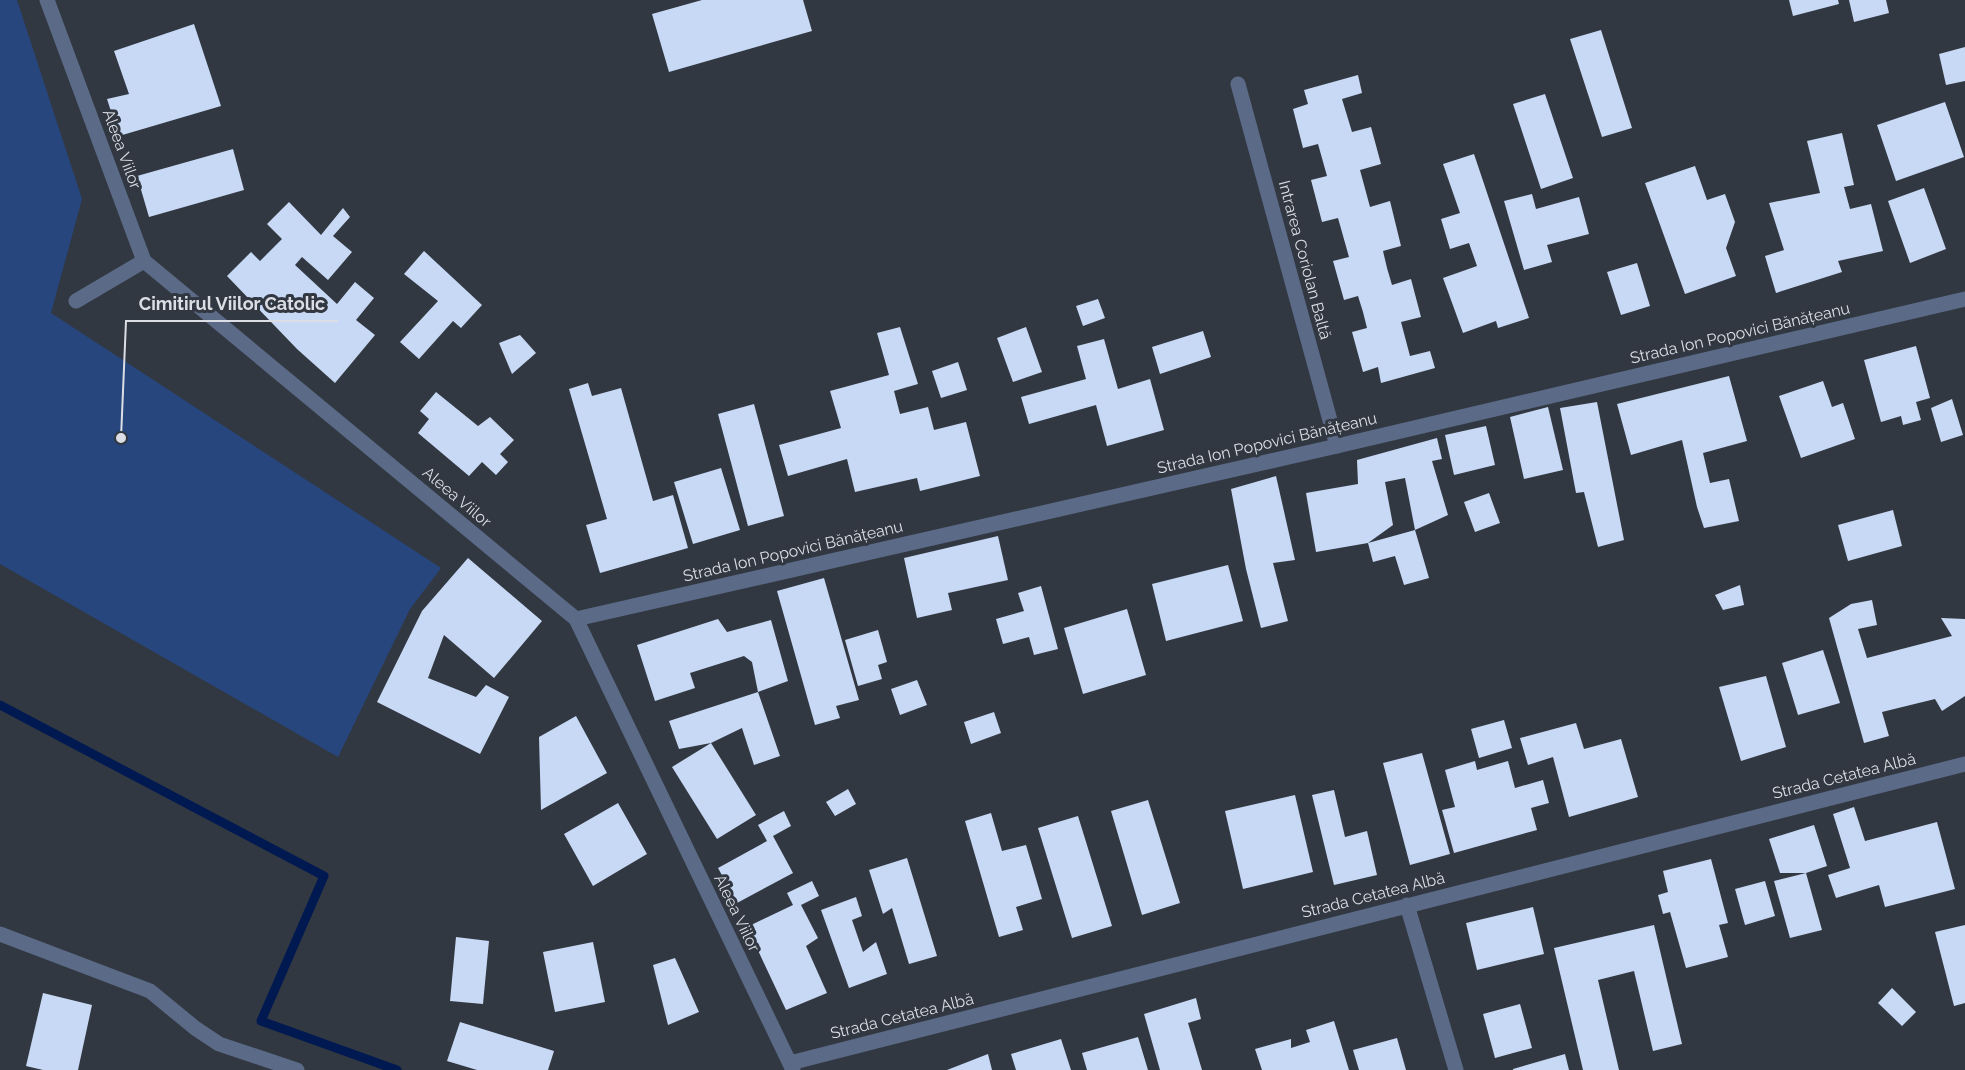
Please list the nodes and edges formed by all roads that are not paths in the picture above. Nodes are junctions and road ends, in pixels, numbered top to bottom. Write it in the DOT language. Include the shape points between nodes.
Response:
graph roads {
  1 [pos="47,0"];
  2 [pos="1238,84"];
  3 [pos="144,261"];
  4 [pos="1965,299"];
  5 [pos="76,301"];
  6 [pos="1337,446"];
  7 [pos="576,619"];
  8 [pos="1965,764"];
  9 [pos="1407,905"];
  10 [pos="0,934"];
  11 [pos="791,1066"];
  12 [pos="297,1070"];
  13 [pos="1456,1070"];
  1 -- 3 [label="street, Aleea Viilor"];
  2 -- 6 [label="street, Intrarea Coriolan Baltă"];
  3 -- 5 [label="street"];
  3 -- 7 [label="street, Aleea Viilor"];
  4 -- 6 [label="street, Strada Ion Popovici Bănățeanu"];
  6 -- 7 [label="street, Strada Ion Popovici Bănățeanu"];
  7 -- 11 [label="street, Aleea Viilor"];
  8 -- 9 [label="street, Strada Cetatea Albă"];
  9 -- 11 [label="street, Strada Cetatea Albă"];
  9 -- 13 [label="street"];
  10 -- 12 [label="street" via="150,991 219,1044"];
}
